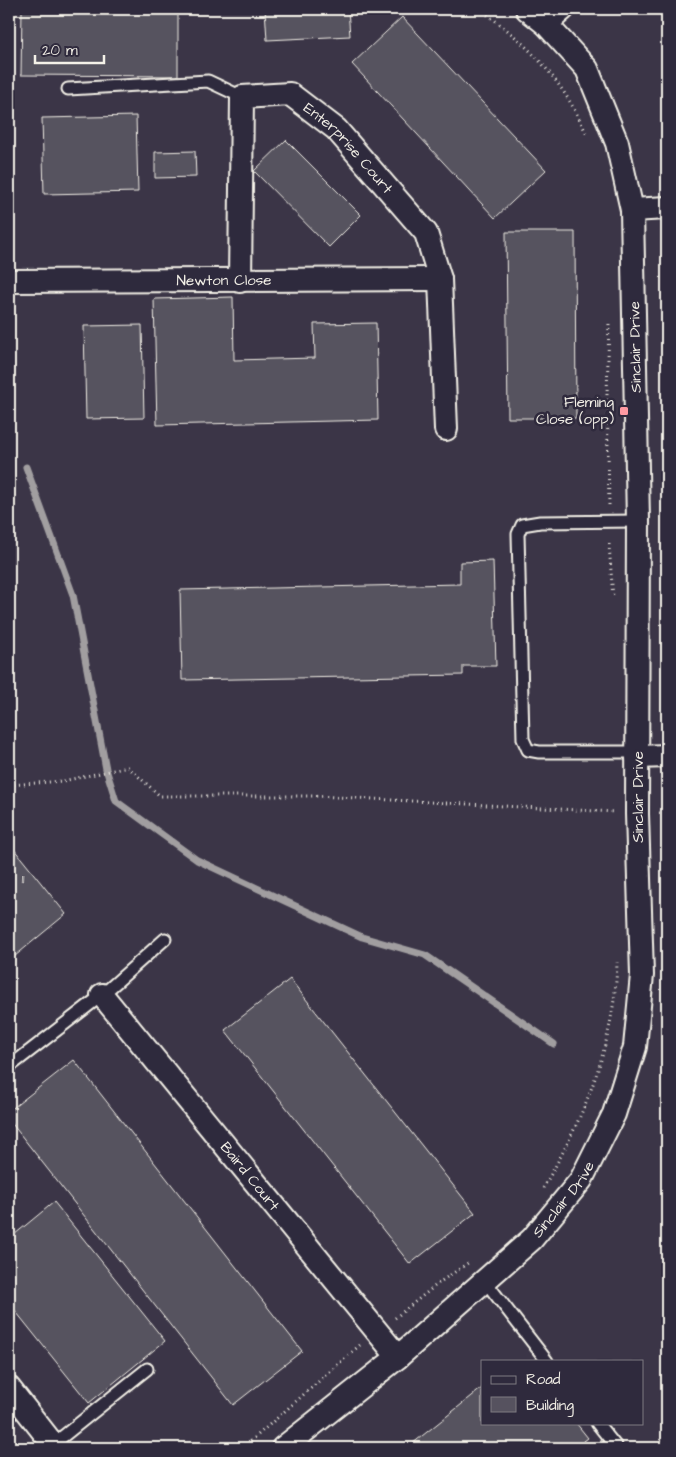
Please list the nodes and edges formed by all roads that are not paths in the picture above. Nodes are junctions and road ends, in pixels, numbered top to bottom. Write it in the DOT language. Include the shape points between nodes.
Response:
graph roads {
  1 [pos="527,9"];
  2 [pos="554,16"];
  3 [pos="68,89"];
  4 [pos="242,97"];
  5 [pos="667,208"];
  6 [pos="632,210"];
  7 [pos="440,279"];
  8 [pos="240,281"];
  9 [pos="9,282"];
  10 [pos="446,429"];
  11 [pos="638,521"];
  12 [pos="637,754"];
  13 [pos="667,756"];
  14 [pos="165,939"];
  15 [pos="102,995"];
  16 [pos="9,1067"];
  17 [pos="485,1281"];
  18 [pos="398,1357"];
  19 [pos="546,1360"];
  20 [pos="147,1369"];
  21 [pos="9,1388"];
  22 [pos="598,1424"];
  23 [pos="52,1447"];
  24 [pos="282,1448"];
  25 [pos="617,1448"];
  1 -- 2 [label="street, Sinclair Drive"];
  2 -- 6 [label="street, Sinclair Drive" via="587,69 617,142"];
  3 -- 4 [label="lane" via="208,81"];
  4 -- 7 [label="street, Enterprise Court" via="290,94 336,129 426,233"];
  4 -- 8 [label="street"];
  5 -- 6 [label="street"];
  6 -- 11 [label="street, Sinclair Drive"];
  7 -- 8 [label="street, Newton Close"];
  7 -- 10 [label="street, Enterprise Court"];
  8 -- 9 [label="street, Newton Close"];
  11 -- 12 [label="street, Sinclair Drive"];
  11 -- 12 [label="lane" via="540,522 522,525 518,534 523,739 528,750"];
  12 -- 13 [label="street"];
  12 -- 17 [label="street, Sinclair Drive" via="624,812 642,975 635,1047 614,1114 581,1180 532,1240"];
  14 -- 15 [label="lane"];
  15 -- 16 [label="lane"];
  15 -- 18 [label="street, Baird Court"];
  17 -- 18 [label="street, Sinclair Drive"];
  17 -- 19 [label="lane"];
  18 -- 24 [label="street, Sinclair Drive"];
  20 -- 23 [label="lane"];
  21 -- 23 [label="street"];
  22 -- 25 [label="lane"];
}
